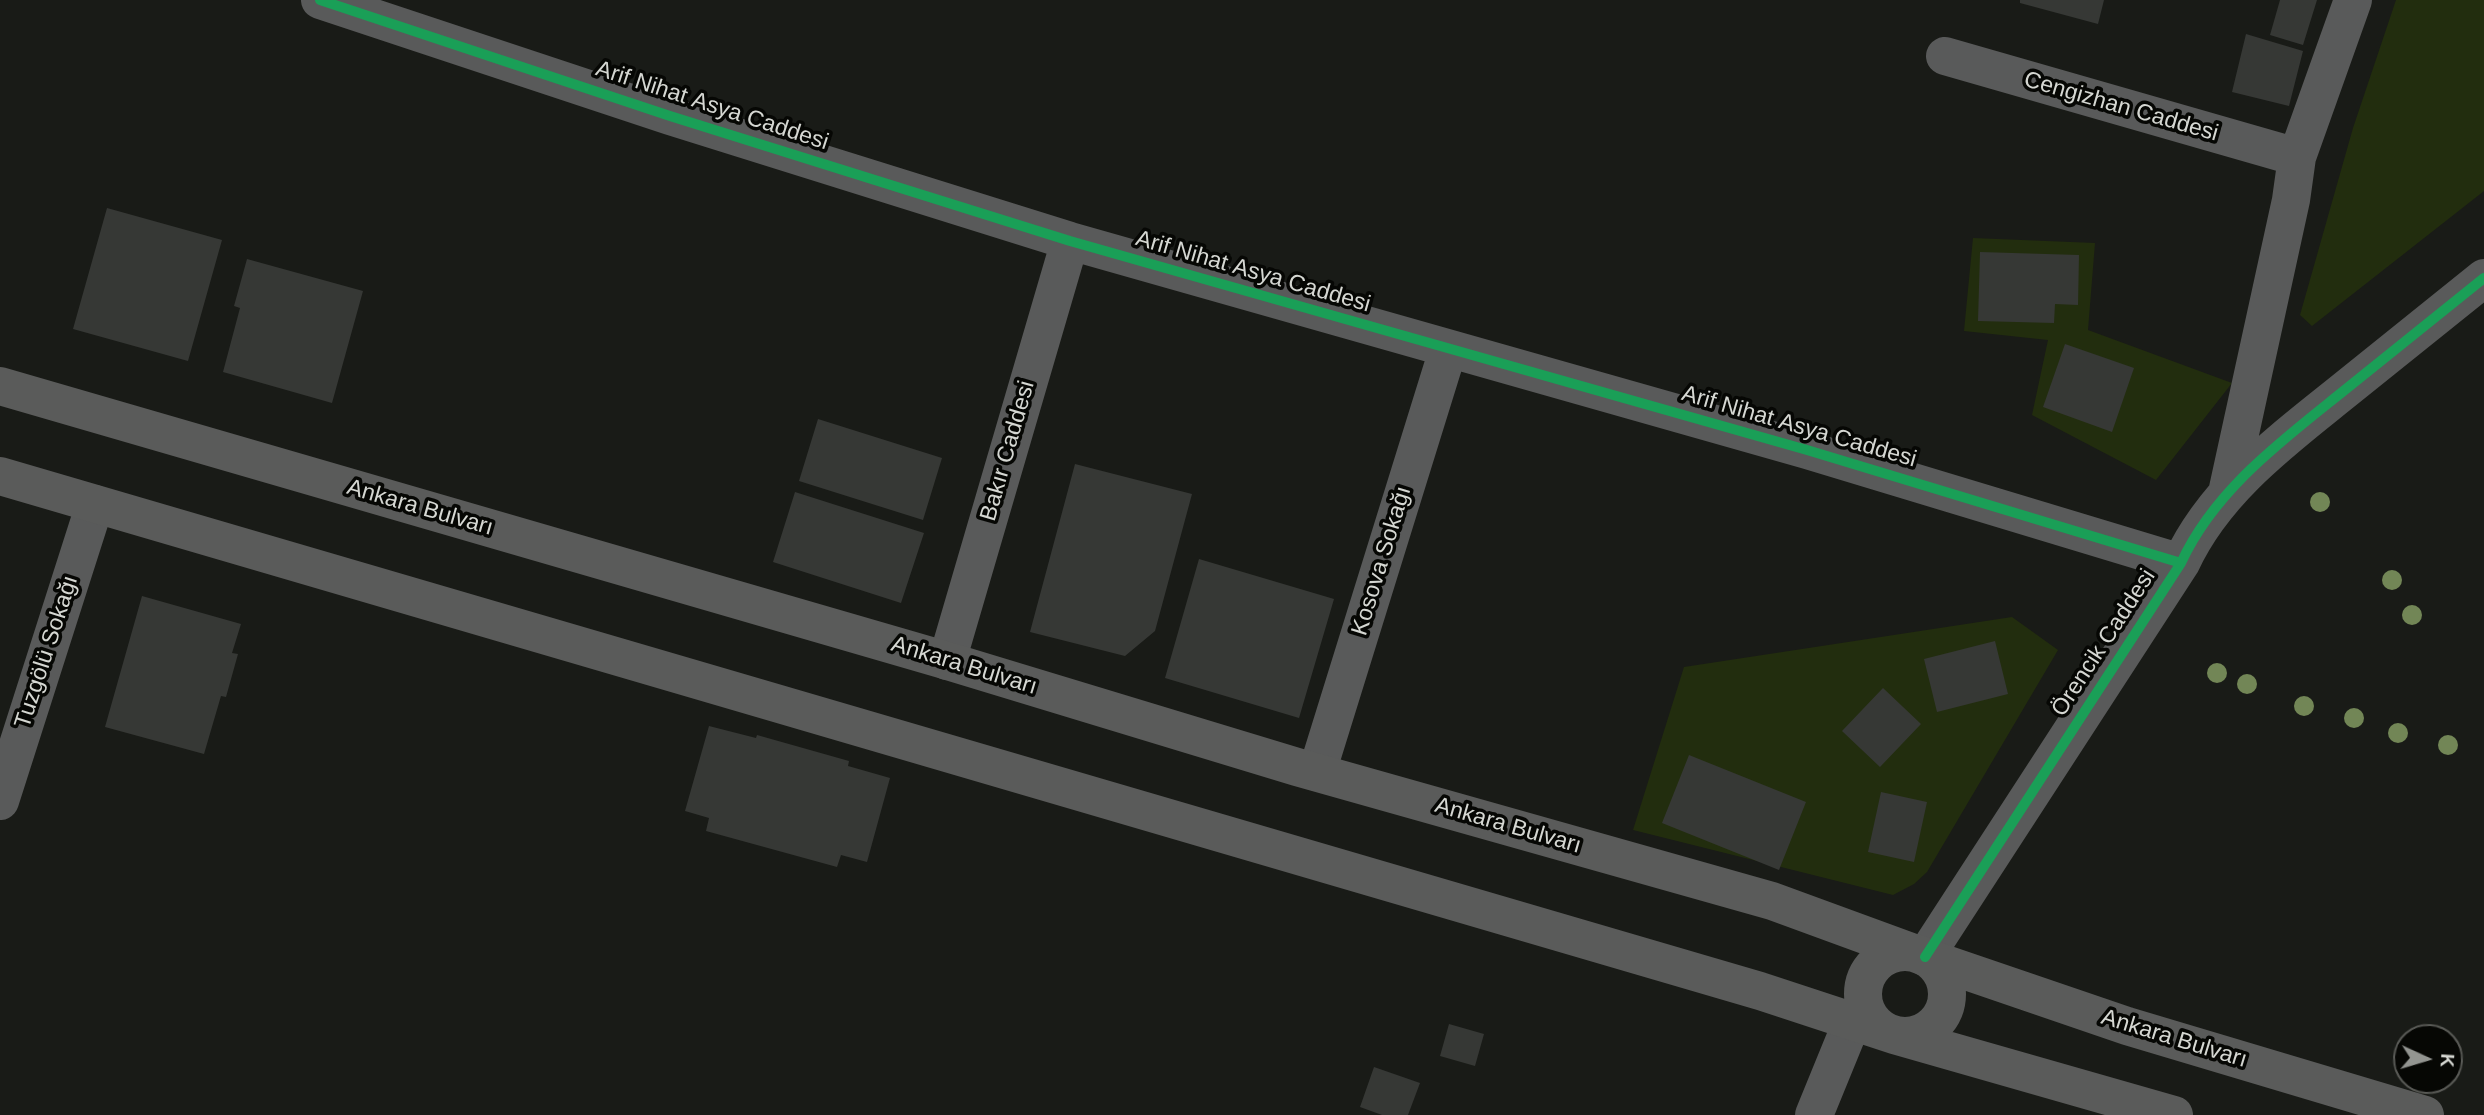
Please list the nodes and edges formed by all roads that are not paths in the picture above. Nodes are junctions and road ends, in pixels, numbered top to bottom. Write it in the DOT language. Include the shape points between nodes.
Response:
graph roads {
  1 [pos="320,0"];
  2 [pos="2353,0"];
  3 [pos="1945,56"];
  4 [pos="2297,157"];
  5 [pos="1070,241"];
  6 [pos="2484,278"];
  7 [pos="1448,350"];
  8 [pos="0,386"];
  9 [pos="0,476"];
  10 [pos="2227,495"];
  11 [pos="95,504"];
  12 [pos="2181,563"];
  13 [pos="947,661"];
  14 [pos="1317,772"];
  15 [pos="0,801"];
  16 [pos="1925,957"];
  17 [pos="1852,1022"];
  18 [pos="1894,1035"];
  19 [pos="1814,1115"];
  20 [pos="2174,1115"];
  21 [pos="2425,1115"];
  1 -- 5 [label="street, Arif Nihat Asya Caddesi"];
  2 -- 4 [label="street"];
  3 -- 4 [label="street, Cengizhan Caddesi"];
  4 -- 10 [label="street"];
  5 -- 7 [label="street, Arif Nihat Asya Caddesi"];
  5 -- 13 [label="street, Bakır Caddesi"];
  6 -- 10 [label="street, Örencik Caddesi" via="2263,456"];
  7 -- 12 [label="street, Arif Nihat Asya Caddesi" via="1807,450"];
  7 -- 14 [label="street, Kosova Sokağı"];
  8 -- 13 [label="main road, Ankara Bulvarı"];
  9 -- 11 [label="main road, Ankara Bulvarı"];
  10 -- 12 [label="street, Örencik Caddesi" via="2190,542"];
  11 -- 15 [label="street, Tuzgölü Sokağı"];
  11 -- 17 [label="main road, Ankara Bulvarı" via="1760,991"];
  12 -- 16 [label="street, Örencik Caddesi"];
  13 -- 14 [label="main road, Ankara Bulvarı"];
  14 -- 16 [label="main road, Ankara Bulvarı" via="1772,901"];
  16 -- 18 [label="main road, Ankara Bulvarı" via="1936,965 1947,990 1941,1016 1921,1033"];
  16 -- 18 [label="main road, Ankara Bulvarı" via="1908,952 1891,955 1876,964 1866,979 1863,996 1868,1013 1879,1027"];
  16 -- 21 [label="main road, Ankara Bulvarı" via="2127,1026"];
  17 -- 18 [label="main road, Ankara Bulvarı"];
  17 -- 19 [label="street"];
  18 -- 20 [label="main road, Ankara Bulvarı"];
}
